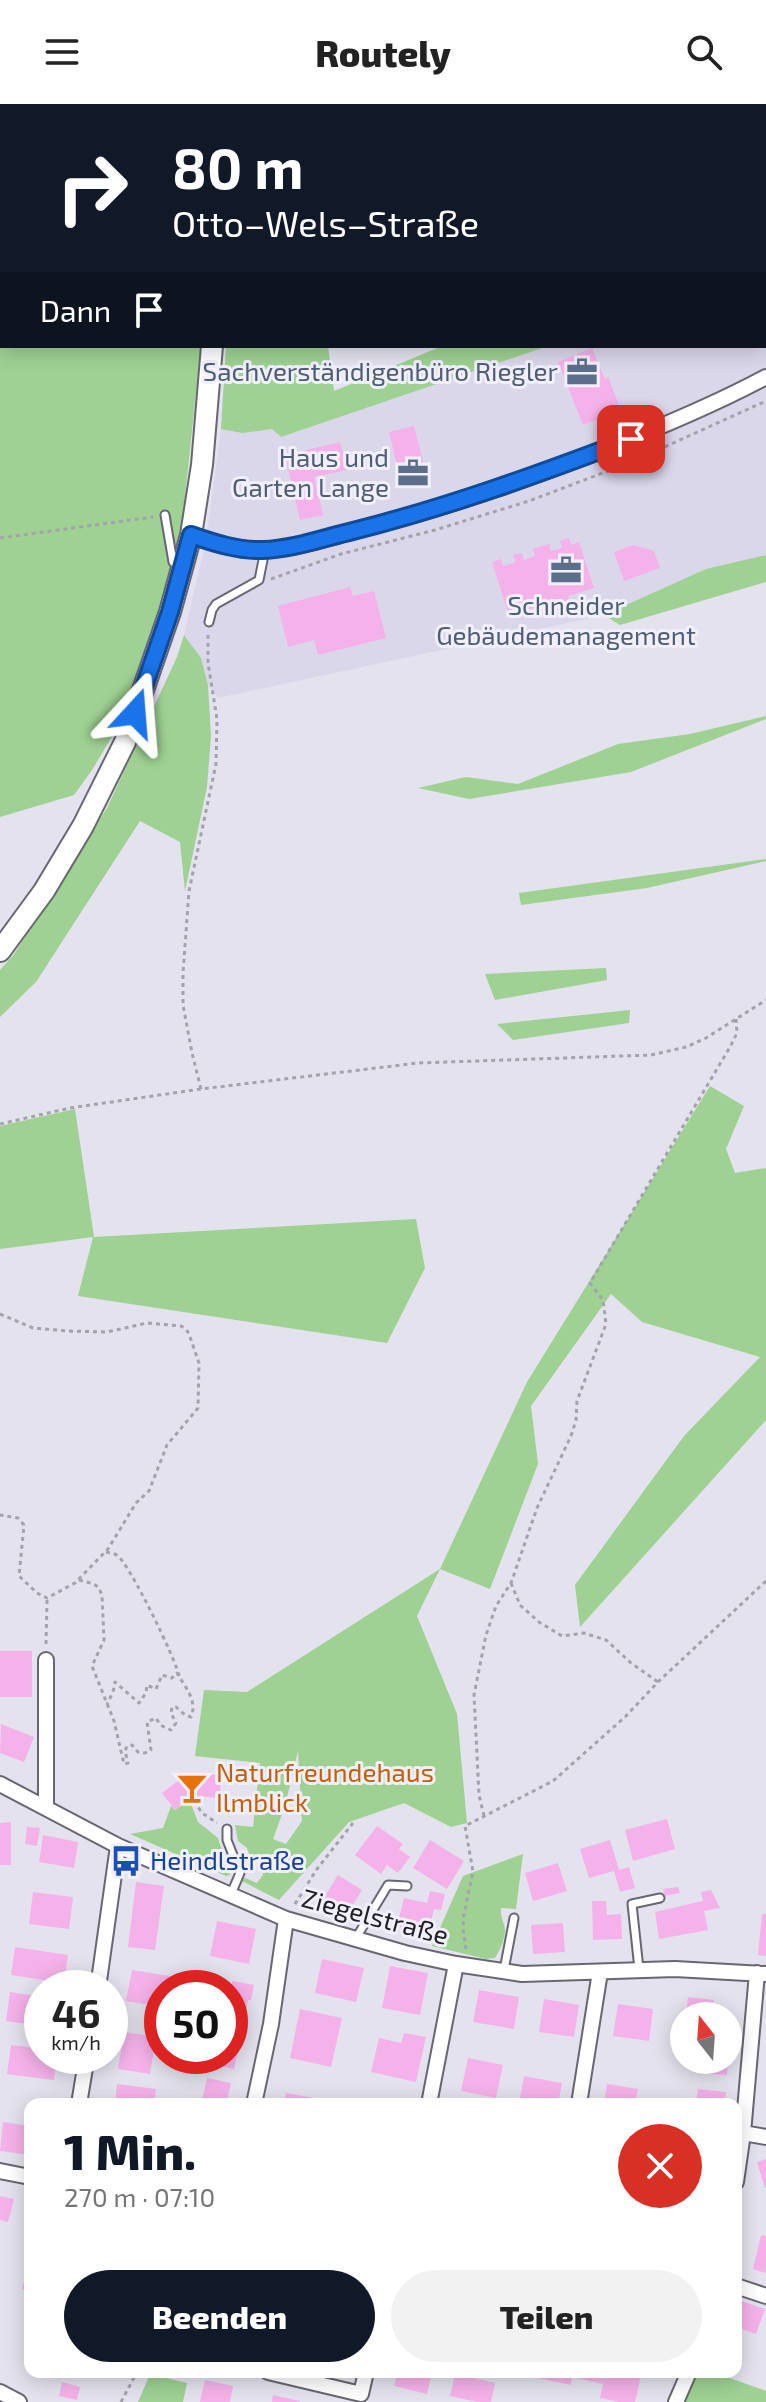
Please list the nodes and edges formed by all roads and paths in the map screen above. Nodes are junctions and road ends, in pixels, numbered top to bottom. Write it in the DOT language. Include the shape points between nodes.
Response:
graph roads {
  1 [pos="212,348"];
  2 [pos="766,377"];
  3 [pos="165,515"];
  4 [pos="191,535"];
  5 [pos="0,538"];
  6 [pos="265,550"];
  7 [pos="182,570"];
  8 [pos="209,622"];
  9 [pos="0,951"];
  10 [pos="766,1000"];
  11 [pos="736,1019"];
  12 [pos="201,1089"];
  13 [pos="0,1124"];
  14 [pos="0,1314"];
  15 [pos="0,1515"];
  16 [pos="106,1552"];
  17 [pos="79,1580"];
  18 [pos="766,1581"];
  19 [pos="511,1583"];
  20 [pos="47,1598"];
  21 [pos="46,1660"];
  22 [pos="179,1678"];
  23 [pos="658,1682"];
  24 [pos="107,1704"];
  25 [pos="0,1784"];
  26 [pos="194,1801"];
  27 [pos="46,1807"];
  28 [pos="484,1816"];
  29 [pos="353,1823"];
  30 [pos="227,1829"];
  31 [pos="118,1846"];
  32 [pos="407,1886"];
  33 [pos="231,1895"];
  34 [pos="298,1898"];
  35 [pos="660,1898"];
  36 [pos="514,1918"];
  37 [pos="286,1919"];
  38 [pos="355,1940"];
  39 [pos="462,1965"];
  40 [pos="639,1969"];
  41 [pos="101,1970"];
  42 [pos="503,1972"];
  43 [pos="600,1972"];
  44 [pos="762,1973"];
  45 [pos="84,2074"];
  46 [pos="80,2098"];
  47 [pos="255,2098"];
  48 [pos="430,2098"];
  49 [pos="580,2098"];
  50 [pos="743,2133"];
  51 [pos="766,2137"];
  52 [pos="742,2140"];
  53 [pos="0,2171"];
  54 [pos="24,2176"];
  55 [pos="742,2288"];
  56 [pos="766,2296"];
  57 [pos="134,2378"];
  58 [pos="293,2378"];
  59 [pos="365,2378"];
  60 [pos="686,2378"];
  61 [pos="0,2392"];
  62 [pos="19,2402"];
  63 [pos="121,2402"];
  64 [pos="676,2402"];
  1 -- 4 [label="main road"];
  2 -- 6 [label="street" via="650,432 533,477 388,522"];
  3 -- 5 [label="path"];
  3 -- 7 [label="lane" via="173,562"];
  4 -- 6 [label="street"];
  4 -- 7 [label="main road"];
  6 -- 8 [label="lane" via="259,580 216,604"];
  7 -- 9 [label="main road" via="125,742 44,891"];
  8 -- 12 [label="path" via="216,764 189,891 183,973 183,1005"];
  10 -- 11 [label="path"];
  11 -- 12 [label="path" via="686,1047 651,1055 418,1063"];
  11 -- 19 [label="path" via="730,1047 590,1283 603,1300 606,1324 577,1401 571,1436 537,1508"];
  12 -- 13 [label="path"];
  14 -- 16 [label="path" via="33,1328 107,1332 147,1323 181,1326 189,1334 199,1363 198,1408 167,1445 149,1491"];
  15 -- 20 [label="path" via="22,1522 19,1576"];
  16 -- 17 [label="path"];
  16 -- 22 [label="path" via="118,1556 138,1585"];
  17 -- 20 [label="path"];
  17 -- 24 [label="path" via="94,1584 102,1595 104,1640 92,1666"];
  18 -- 23 [label="path"];
  19 -- 23 [label="path" via="520,1605 539,1622 562,1636 584,1633 606,1640"];
  19 -- 28 [label="path" via="486,1635 474,1695"];
  20 -- 21 [label="path"];
  21 -- 27 [label="street"];
  22 -- 24 [label="path" via="177,1673 172,1678 162,1675 156,1689 147,1685 139,1703 115,1682"];
  22 -- 24 [label="path" via="193,1702 191,1717 172,1707 176,1723 171,1730 156,1718 147,1722 151,1750 138,1752 127,1746 128,1763 121,1759"];
  23 -- 28 [label="path" via="553,1781"];
  25 -- 27 [label="street, Ziegelstraße"];
  26 -- 30 [label="path"];
  27 -- 31 [label="street, Ziegelstraße"];
  28 -- 39 [label="path" via="465,1826 473,1872 464,1914"];
  29 -- 34 [label="path"];
  30 -- 33 [label="lane" via="240,1873"];
  31 -- 33 [label="street, Ziegelstraße"];
  31 -- 41 [label="street"];
  32 -- 38 [label="lane" via="388,1885"];
  33 -- 37 [label="street, Ziegelstraße"];
  35 -- 40 [label="lane" via="632,1904"];
  36 -- 42 [label="lane"];
  37 -- 38 [label="street, Ziegelstraße"];
  37 -- 47 [label="street"];
  38 -- 39 [label="street, Ziegelstraße"];
  39 -- 42 [label="street, Ziegelstraße"];
  39 -- 48 [label="street"];
  40 -- 43 [label="street, Ziegelstraße"];
  40 -- 44 [label="street, Ziegelstraße"];
  42 -- 43 [label="street, Ziegelstraße"];
  43 -- 49 [label="street"];
  44 -- 50 [label="street"];
  45 -- 46 [label="street"];
  50 -- 51 [label="street"];
  50 -- 52 [label="street"];
  53 -- 54 [label="street"];
  55 -- 56 [label="street"];
  57 -- 63 [label="path"];
  58 -- 59 [label="street" via="361,2394"];
  60 -- 64 [label="street"];
  61 -- 62 [label="street"];
}
